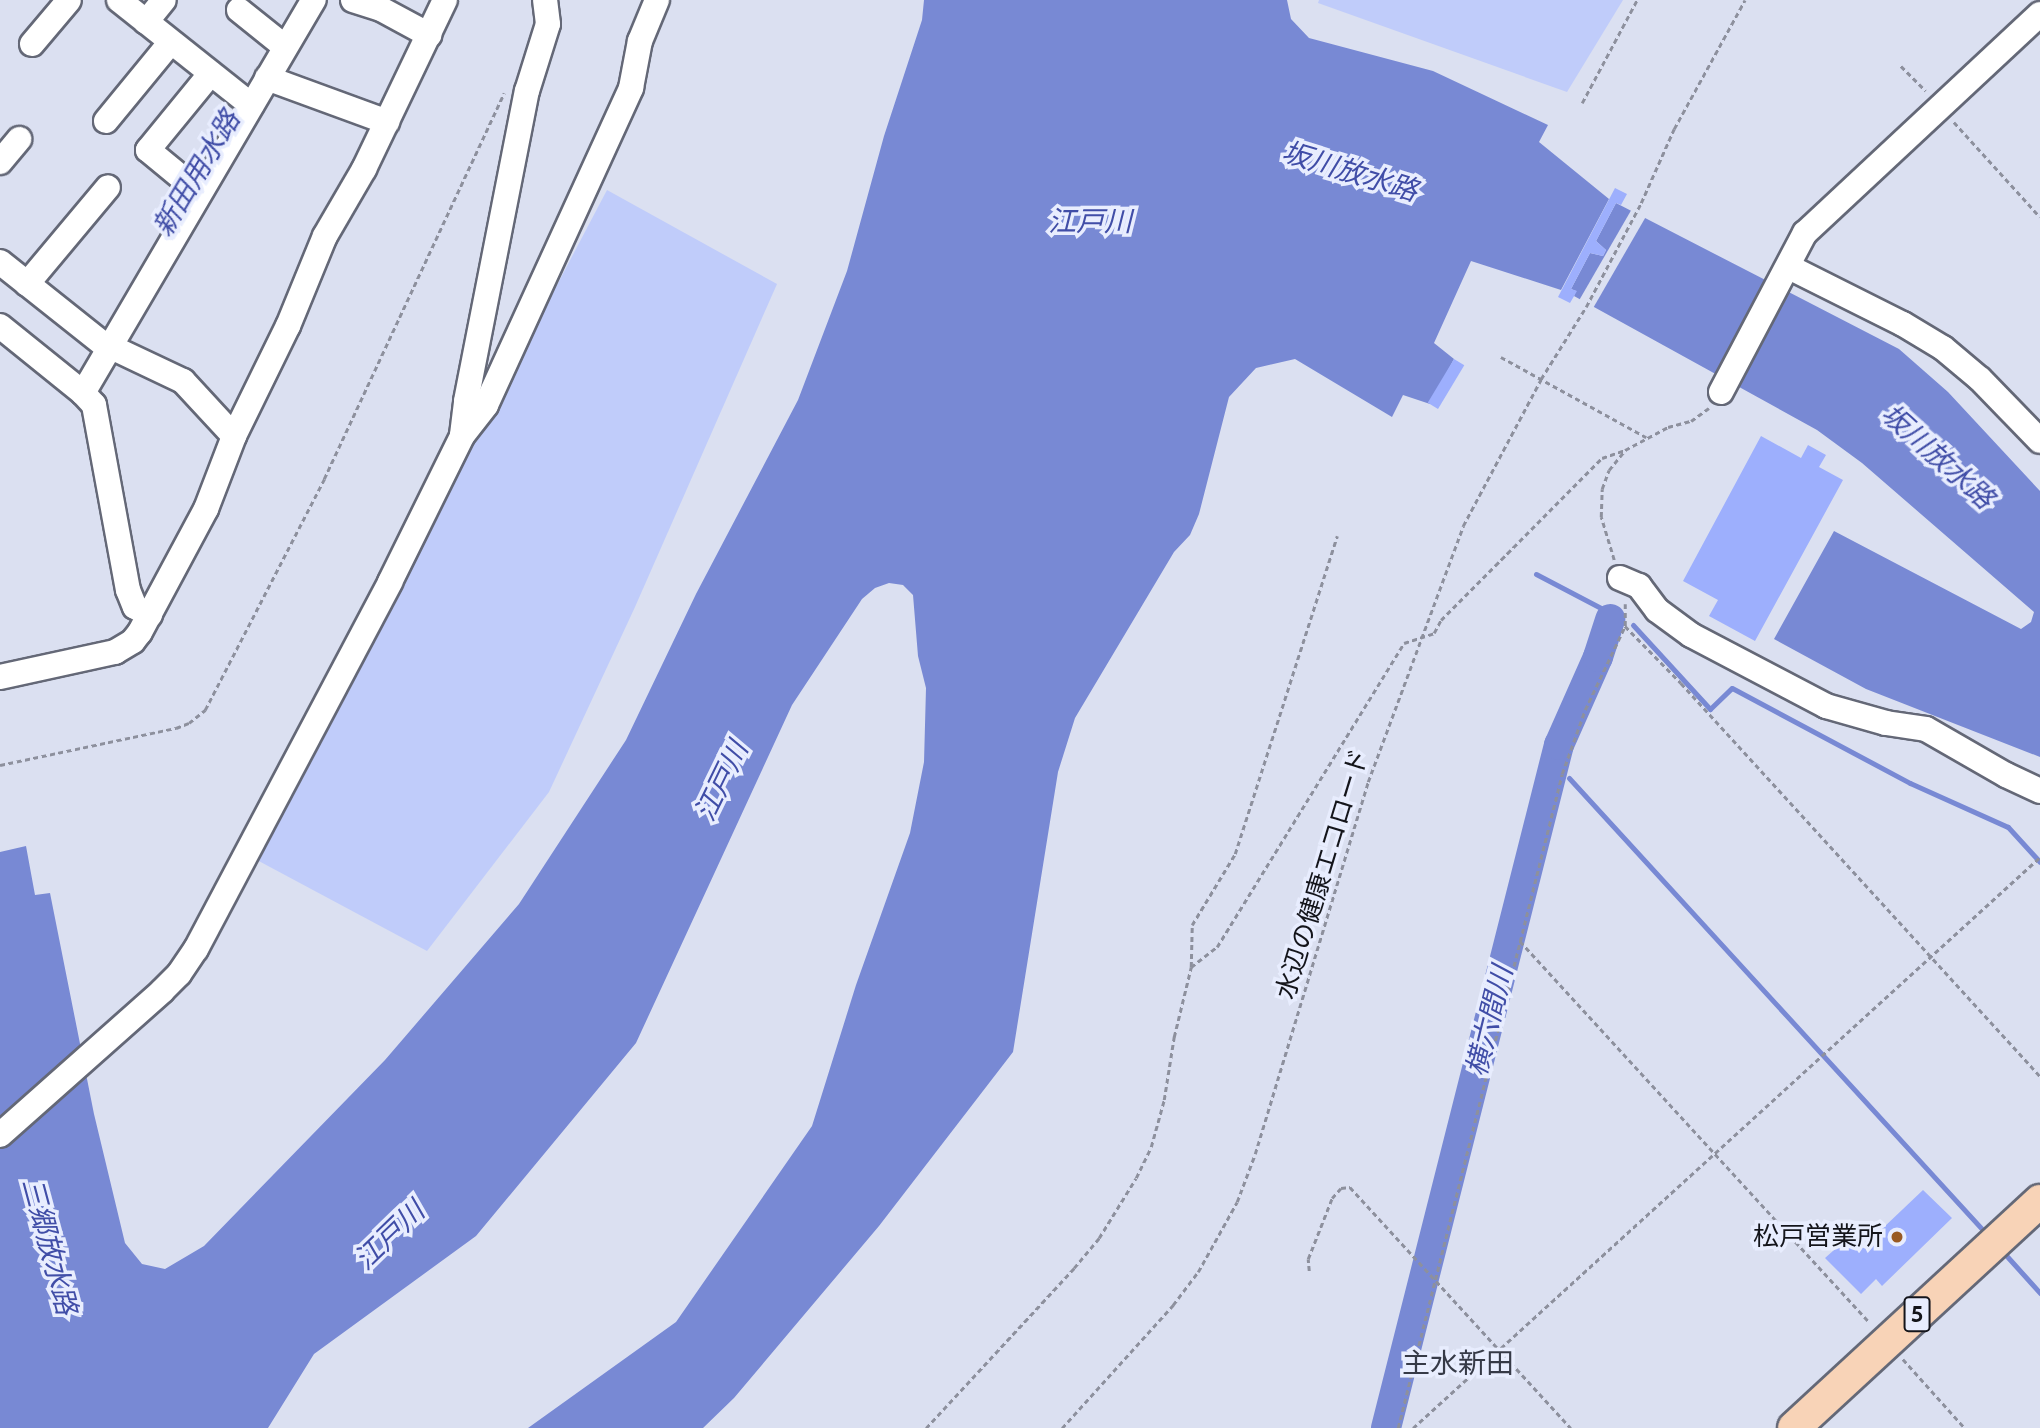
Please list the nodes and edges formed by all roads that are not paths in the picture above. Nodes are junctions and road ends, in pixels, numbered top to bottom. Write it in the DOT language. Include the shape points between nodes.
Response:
graph roads {
  1 [pos="69,0"];
  2 [pos="119,0"];
  3 [pos="164,0"];
  4 [pos="314,0"];
  5 [pos="353,0"];
  6 [pos="445,0"];
  7 [pos="544,0"];
  8 [pos="657,0"];
  9 [pos="239,10"];
  10 [pos="2040,14"];
  11 [pos="146,22"];
  12 [pos="429,35"];
  13 [pos="171,42"];
  14 [pos="32,44"];
  15 [pos="285,47"];
  16 [pos="211,73"];
  17 [pos="267,78"];
  18 [pos="251,105"];
  19 [pos="106,121"];
  20 [pos="387,122"];
  21 [pos="19,139"];
  22 [pos="0,162"];
  23 [pos="108,187"];
  24 [pos="199,192"];
  25 [pos="0,262"];
  26 [pos="1785,274"];
  27 [pos="27,284"];
  28 [pos="0,326"];
  29 [pos="108,347"];
  30 [pos="1720,392"];
  31 [pos="83,393"];
  32 [pos="234,436"];
  33 [pos="462,436"];
  34 [pos="2040,441"];
  35 [pos="1620,578"];
  36 [pos="150,615"];
  37 [pos="0,677"];
  38 [pos="2040,791"];
  39 [pos="0,1135"];
  40 [pos="2040,1201"];
  41 [pos="1794,1428"];
  1 -- 14 [label="street"];
  2 -- 11 [label="street"];
  3 -- 11 [label="street"];
  4 -- 15 [label="street"];
  5 -- 12 [label="street" via="381,9"];
  6 -- 12 [label="street"];
  7 -- 33 [label="street" via="548,24 519,130"];
  8 -- 33 [label="street" via="640,41 631,88 604,149 486,405"];
  9 -- 15 [label="street"];
  10 -- 26 [label="street" via="1805,233"];
  11 -- 13 [label="street"];
  12 -- 20 [label="street"];
  13 -- 16 [label="street"];
  13 -- 19 [label="street"];
  15 -- 17 [label="street"];
  16 -- 18 [label="street"];
  16 -- 24 [label="street" via="148,150"];
  17 -- 18 [label="street"];
  17 -- 20 [label="street"];
  18 -- 24 [label="street"];
  20 -- 32 [label="street" via="325,236 288,326"];
  21 -- 22 [label="street"];
  23 -- 27 [label="street"];
  24 -- 29 [label="street"];
  25 -- 27 [label="street"];
  26 -- 30 [label="street"];
  26 -- 34 [label="street" via="1903,324 1943,348"];
  27 -- 29 [label="street"];
  28 -- 31 [label="street"];
  29 -- 31 [label="street"];
  29 -- 32 [label="street" via="183,381"];
  31 -- 36 [label="street" via="94,405 131,601"];
  32 -- 36 [label="street" via="206,509"];
  33 -- 39 [label="street" via="390,582 179,974"];
  35 -- 38 [label="street" via="1639,586 1657,610 1691,635 1815,700 1886,723 1926,729"];
  36 -- 37 [label="street" via="133,641 115,652"];
  40 -- 41 [label="main road, 5"];
}
